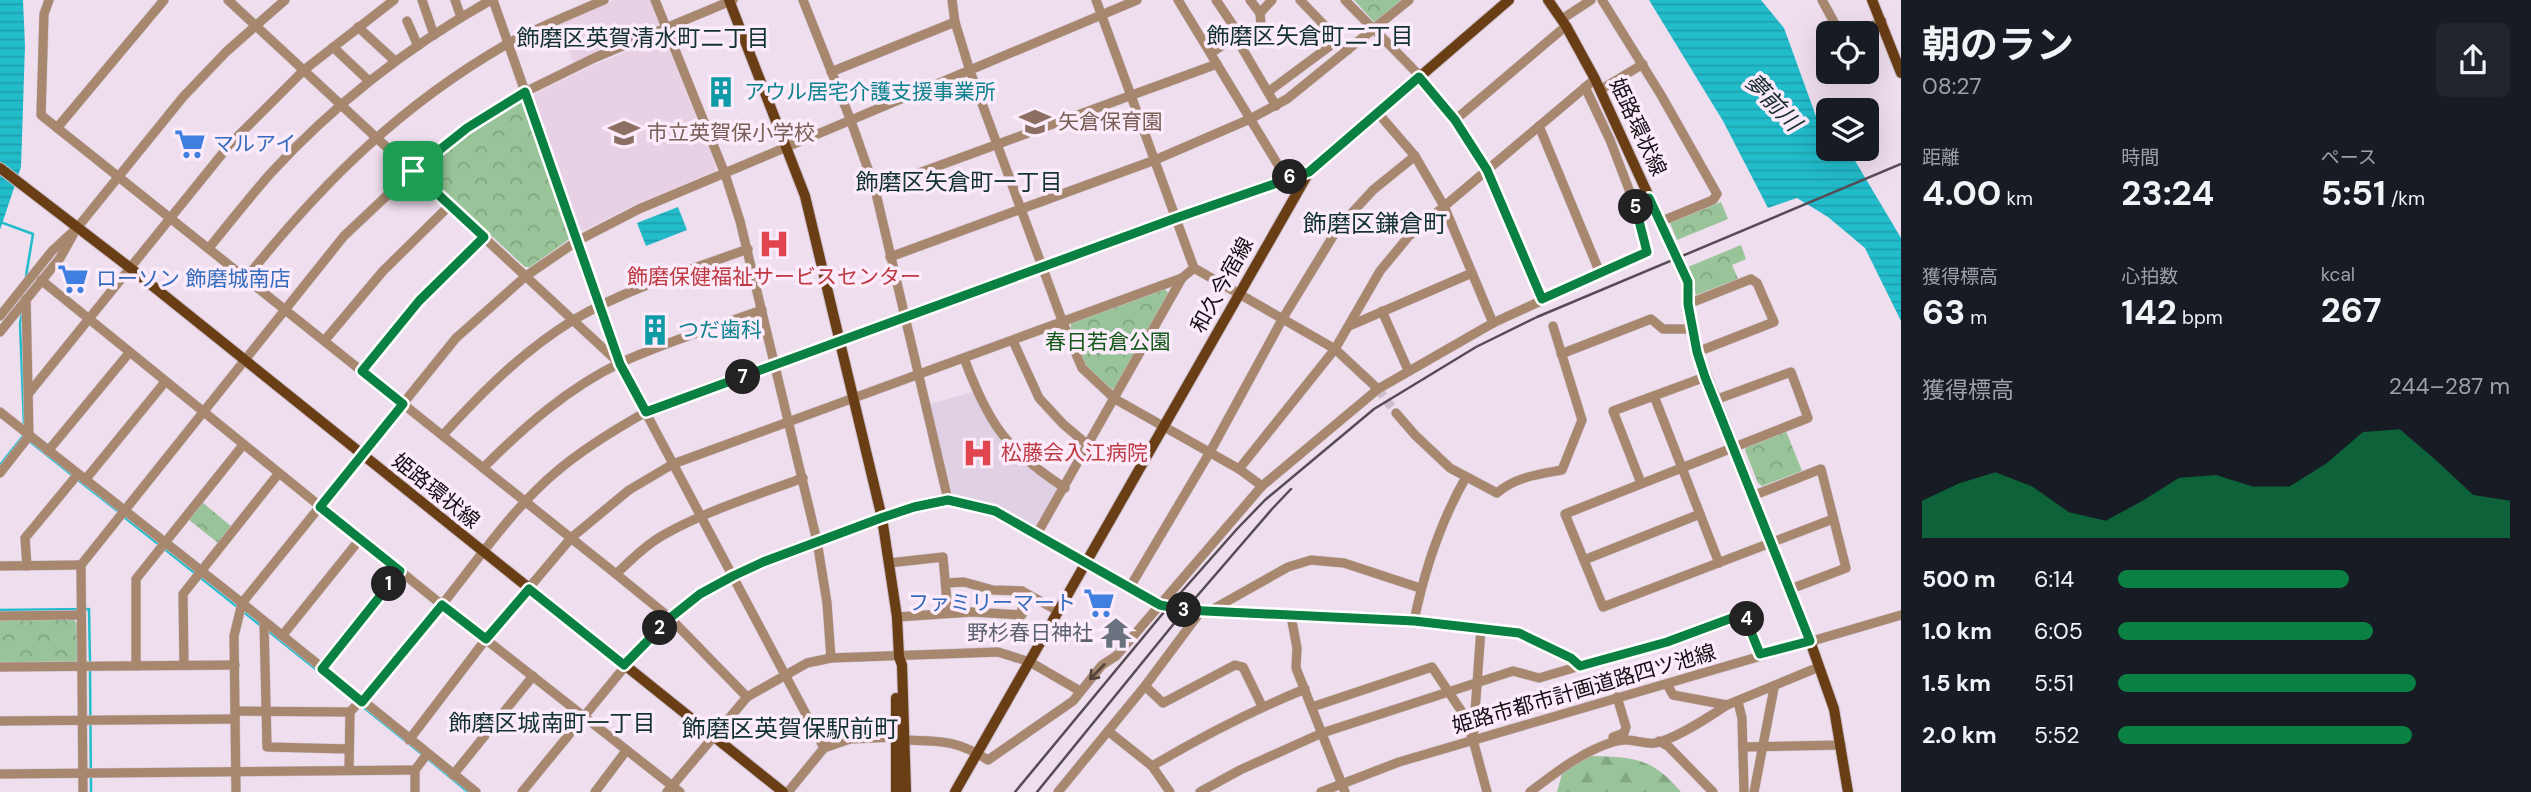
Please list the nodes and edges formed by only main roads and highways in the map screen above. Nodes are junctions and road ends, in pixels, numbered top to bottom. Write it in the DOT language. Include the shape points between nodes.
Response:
graph roads {
  1 [pos="1509,0"];
  2 [pos="1548,0"];
  3 [pos="1872,0"];
  4 [pos="731,1"];
  5 [pos="1901,73"];
  6 [pos="0,168"];
  7 [pos="900,738"];
  8 [pos="783,792"];
  9 [pos="895,792"];
  10 [pos="905,792"];
  11 [pos="955,792"];
  12 [pos="1848,792"];
  1 -- 11 [label="main road, 和久今宿線" via="1309,172"];
  2 -- 12 [label="main road, 姫路環状線" via="1597,84 1688,282 1697,352 1834,709"];
  3 -- 5 [label="main road"];
  4 -- 7 [label="main road" via="805,196 881,518 902,665"];
  6 -- 8 [label="main road, 姫路環状線" via="130,267"];
  7 -- 9 [label="main road"];
  7 -- 10 [label="main road"];
}
